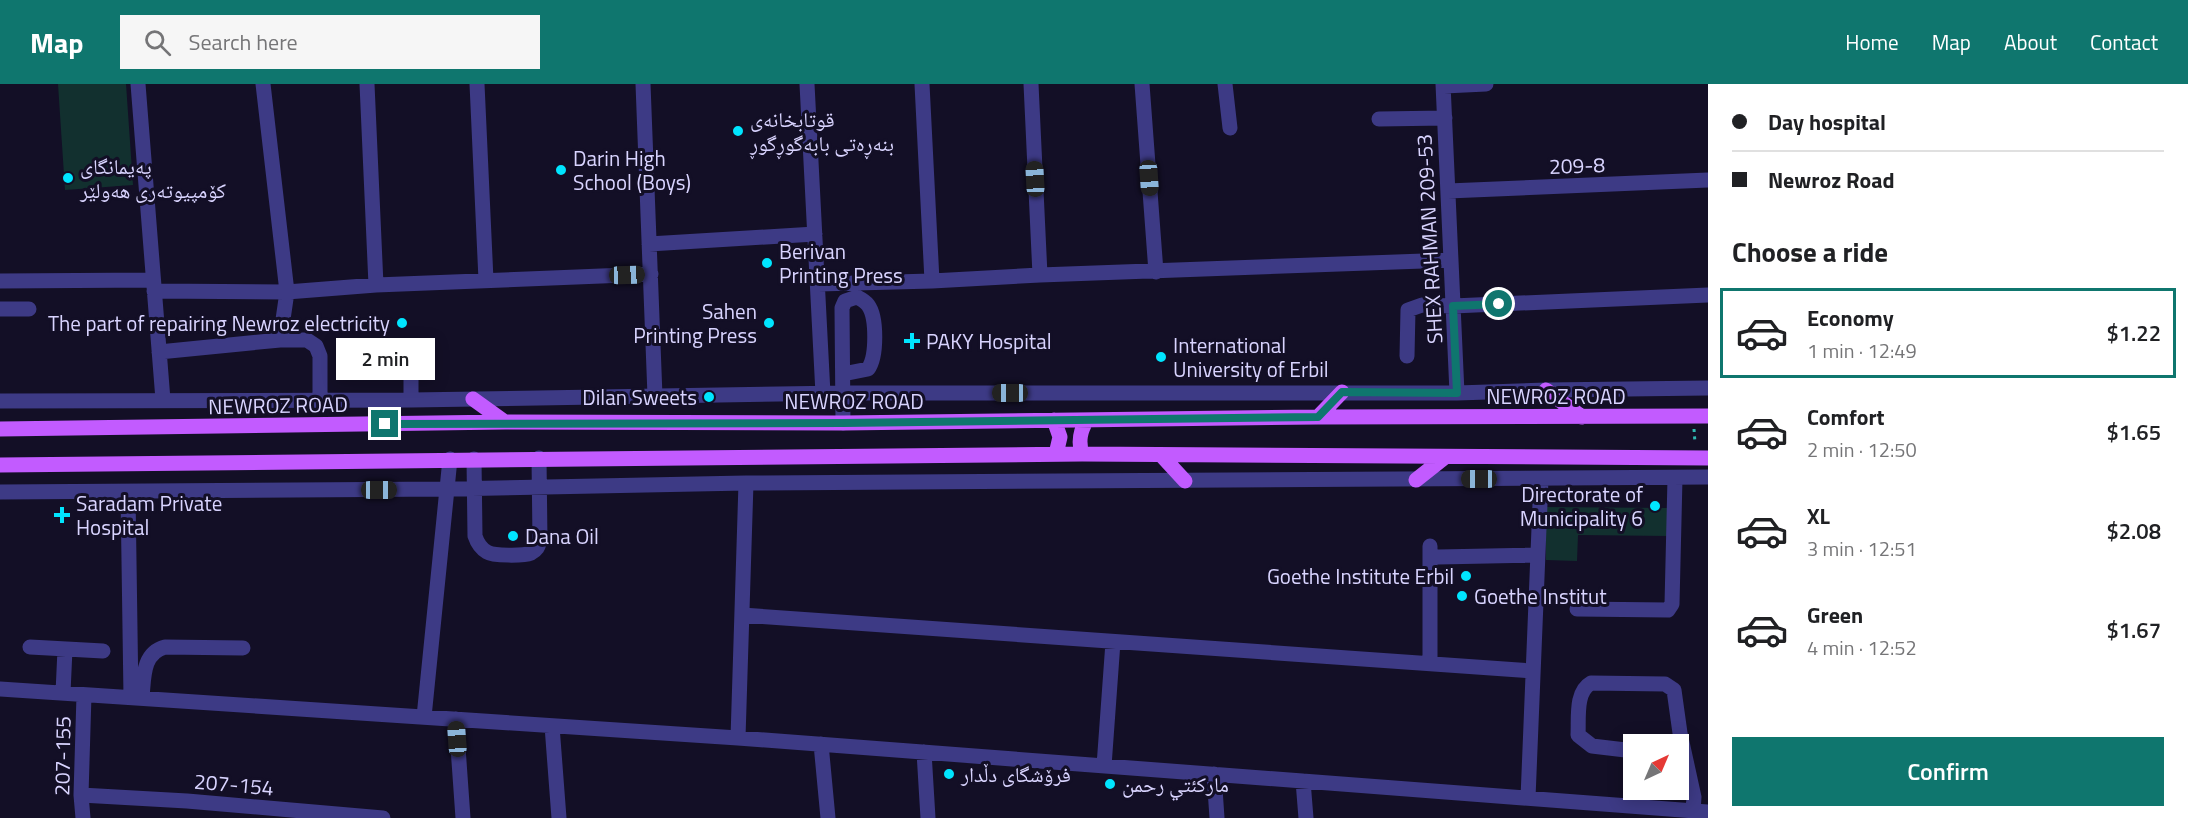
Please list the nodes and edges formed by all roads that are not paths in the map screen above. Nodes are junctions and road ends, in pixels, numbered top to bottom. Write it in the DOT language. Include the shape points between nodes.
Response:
graph roads {
  1 [pos="138,84"];
  2 [pos="263,84"];
  3 [pos="367,84"];
  4 [pos="477,84"];
  5 [pos="643,84"];
  6 [pos="807,84"];
  7 [pos="922,84"];
  8 [pos="1031,84"];
  9 [pos="1142,84"];
  10 [pos="1225,84"];
  11 [pos="1486,84"];
  12 [pos="1444,85"];
  13 [pos="1379,118"];
  14 [pos="1445,118"];
  15 [pos="1230,129"];
  16 [pos="1708,180"];
  17 [pos="1448,191"];
  18 [pos="815,234"];
  19 [pos="649,244"];
  20 [pos="1451,260"];
  21 [pos="1156,272"];
  22 [pos="651,274"];
  23 [pos="1040,275"];
  24 [pos="486,280"];
  25 [pos="0,281"];
  26 [pos="932,281"];
  27 [pos="818,284"];
  28 [pos="153,285"];
  29 [pos="376,285"];
  30 [pos="287,292"];
  31 [pos="1708,295"];
  32 [pos="1453,306"];
  33 [pos="0,309"];
  34 [pos="29,309"];
  35 [pos="280,340"];
  36 [pos="159,352"];
  37 [pos="1407,356"];
  38 [pos="361,362"];
  39 [pos="843,374"];
  40 [pos="1708,388"];
  41 [pos="1546,390"];
  42 [pos="1342,392"];
  43 [pos="822,393"];
  44 [pos="843,393"];
  45 [pos="1457,393"];
  46 [pos="655,396"];
  47 [pos="473,399"];
  48 [pos="163,400"];
  49 [pos="320,400"];
  50 [pos="411,400"];
  51 [pos="0,401"];
  52 [pos="1701,416"];
  53 [pos="1318,417"];
  54 [pos="1582,417"];
  55 [pos="1054,420"];
  56 [pos="1087,420"];
  57 [pos="505,422"];
  58 [pos="843,423"];
  59 [pos="0,429"];
  60 [pos="1056,454"];
  61 [pos="1082,454"];
  62 [pos="1161,455"];
  63 [pos="1445,457"];
  64 [pos="539,458"];
  65 [pos="1701,458"];
  66 [pos="450,459"];
  67 [pos="474,459"];
  68 [pos="0,465"];
  69 [pos="1708,477"];
  70 [pos="1675,478"];
  71 [pos="1541,479"];
  72 [pos="1416,480"];
  73 [pos="1185,481"];
  74 [pos="746,483"];
  75 [pos="540,487"];
  76 [pos="447,489"];
  77 [pos="474,489"];
  78 [pos="0,492"];
  79 [pos="128,493"];
  80 [pos="1537,555"];
  81 [pos="1577,609"];
  82 [pos="742,615"];
  83 [pos="1113,642"];
  84 [pos="30,647"];
  85 [pos="243,648"];
  86 [pos="65,649"];
  87 [pos="103,651"];
  88 [pos="1430,664"];
  89 [pos="1532,671"];
  90 [pos="0,689"];
  91 [pos="63,693"];
  92 [pos="84,695"];
  93 [pos="136,697"];
  94 [pos="424,717"];
  95 [pos="456,719"];
  96 [pos="552,726"];
  97 [pos="1679,734"];
  98 [pos="738,738"];
  99 [pos="821,744"];
  100 [pos="1623,750"];
  101 [pos="924,752"];
  102 [pos="1104,766"];
  103 [pos="1214,774"];
  104 [pos="1303,781"];
  105 [pos="1689,781"];
  106 [pos="81,795"];
  107 [pos="1528,798"];
  108 [pos="1701,811"];
  109 [pos="367,817"];
  110 [pos="83,818"];
  111 [pos="383,818"];
  112 [pos="463,818"];
  113 [pos="559,818"];
  114 [pos="828,818"];
  115 [pos="928,818"];
  116 [pos="1217,818"];
  117 [pos="1306,818"];
  1 -- 28 [label="street"];
  2 -- 30 [label="street"];
  3 -- 29 [label="street"];
  4 -- 24 [label="street"];
  5 -- 19 [label="street"];
  6 -- 18 [label="street"];
  7 -- 26 [label="street"];
  8 -- 23 [label="street"];
  9 -- 21 [label="street"];
  10 -- 15 [label="street"];
  11 -- 12 [label="street"];
  12 -- 14 [label="street, SHEX RAHMAN 209-53"];
  13 -- 14 [label="street"];
  14 -- 17 [label="street, SHEX RAHMAN 209-53"];
  16 -- 17 [label="street, 209-8"];
  17 -- 20 [label="street, SHEX RAHMAN 209-53"];
  18 -- 19 [label="street"];
  18 -- 27 [label="street"];
  19 -- 22 [label="street"];
  20 -- 21 [label="street"];
  20 -- 32 [label="street, SHEX RAHMAN 209-53"];
  21 -- 23 [label="street"];
  22 -- 24 [label="street"];
  22 -- 46 [label="street"];
  23 -- 26 [label="street"];
  24 -- 29 [label="street"];
  25 -- 28 [label="street"];
  26 -- 27 [label="street"];
  27 -- 43 [label="street"];
  28 -- 30 [label="street"];
  28 -- 36 [label="street"];
  29 -- 30 [label="street"];
  30 -- 35 [label="street"];
  31 -- 32 [label="street"];
  32 -- 37 [label="street" via="1422,305 1408,310"];
  32 -- 45 [label="street, SHEX RAHMAN 209-53"];
  33 -- 34 [label="street"];
  35 -- 36 [label="street"];
  35 -- 49 [label="street" via="307,340 316,346 320,356"];
  36 -- 48 [label="street"];
  38 -- 50 [label="street" via="408,362"];
  39 -- 39 [label="street" via="868,369 874,357 874,316 857,297 850,298 842,308"];
  39 -- 44 [label="street"];
  40 -- 41 [label="street"];
  41 -- 45 [label="street"];
  41 -- 54 [label="main road"];
  42 -- 44 [label="street"];
  42 -- 45 [label="street"];
  42 -- 53 [label="main road"];
  43 -- 44 [label="street"];
  43 -- 46 [label="street"];
  44 -- 58 [label="street"];
  46 -- 47 [label="street"];
  47 -- 50 [label="street"];
  47 -- 57 [label="main road"];
  48 -- 49 [label="street"];
  48 -- 51 [label="street"];
  49 -- 50 [label="street"];
  52 -- 54 [label="main road, NEWROZ ROAD"];
  53 -- 54 [label="main road, NEWROZ ROAD"];
  53 -- 56 [label="main road, NEWROZ ROAD"];
  55 -- 56 [label="main road, NEWROZ ROAD"];
  55 -- 58 [label="main road, NEWROZ ROAD"];
  55 -- 60 [label="main road" via="1060,437"];
  56 -- 61 [label="main road" via="1081,432"];
  57 -- 58 [label="main road, NEWROZ ROAD"];
  57 -- 59 [label="main road, NEWROZ ROAD"];
  60 -- 61 [label="main road"];
  60 -- 64 [label="main road"];
  61 -- 62 [label="main road"];
  62 -- 63 [label="main road"];
  62 -- 73 [label="main road"];
  63 -- 65 [label="main road"];
  63 -- 72 [label="main road"];
  64 -- 67 [label="main road"];
  64 -- 75 [label="street"];
  66 -- 67 [label="main road"];
  66 -- 68 [label="main road"];
  66 -- 76 [label="street"];
  67 -- 77 [label="street"];
  69 -- 70 [label="street"];
  70 -- 71 [label="street"];
  70 -- 81 [label="street" via="1672,604 1668,610"];
  71 -- 72 [label="street"];
  71 -- 80 [label="street"];
  72 -- 73 [label="street"];
  73 -- 74 [label="street"];
  74 -- 75 [label="street"];
  74 -- 82 [label="street"];
  75 -- 77 [label="street"];
  75 -- 77 [label="street" via="540,542 536,550 527,554 493,554 481,548 475,536"];
  76 -- 77 [label="street"];
  76 -- 79 [label="street"];
  76 -- 94 [label="street"];
  78 -- 79 [label="street"];
  79 -- 93 [label="street"];
  80 -- 88 [label="street" via="1434,552"];
  80 -- 89 [label="street"];
  82 -- 83 [label="street"];
  82 -- 98 [label="street"];
  83 -- 88 [label="street"];
  83 -- 102 [label="street"];
  84 -- 86 [label="street"];
  85 -- 93 [label="street" via="158,649 150,656"];
  86 -- 87 [label="street"];
  86 -- 91 [label="street"];
  88 -- 89 [label="street"];
  89 -- 107 [label="street"];
  90 -- 91 [label="street"];
  91 -- 92 [label="street"];
  92 -- 93 [label="street"];
  92 -- 106 [label="street, 207-155"];
  93 -- 94 [label="street"];
  94 -- 95 [label="street"];
  95 -- 96 [label="street"];
  95 -- 112 [label="street"];
  96 -- 98 [label="street"];
  96 -- 113 [label="street"];
  97 -- 100 [label="street" via="1672,687 1587,685 1581,692 1578,735 1592,746"];
  98 -- 99 [label="street"];
  99 -- 101 [label="street"];
  99 -- 114 [label="street"];
  101 -- 102 [label="street"];
  101 -- 115 [label="street"];
  102 -- 103 [label="street"];
  103 -- 104 [label="street"];
  103 -- 116 [label="street"];
  104 -- 107 [label="street"];
  104 -- 117 [label="street"];
  105 -- 108 [label="street"];
  106 -- 109 [label="street, 207-154"];
  106 -- 110 [label="street, 207-155"];
  107 -- 108 [label="street"];
  109 -- 111 [label="street, 207-154"];
}
